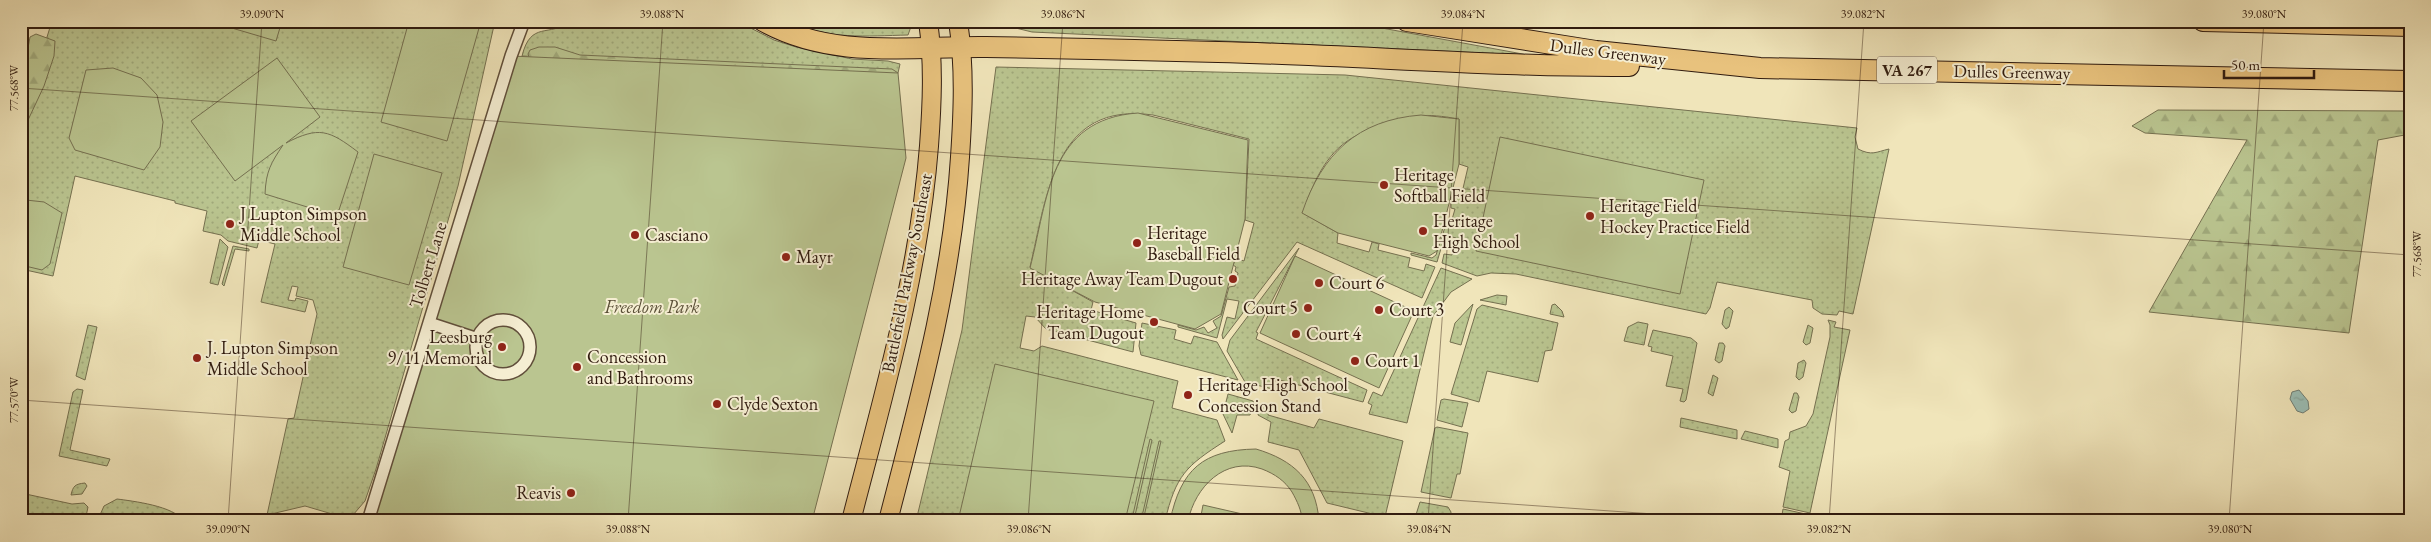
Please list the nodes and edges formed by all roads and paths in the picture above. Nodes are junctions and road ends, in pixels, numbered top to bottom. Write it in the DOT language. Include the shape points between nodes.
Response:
graph roads {
  1 [pos="524,21"];
  2 [pos="764,21"];
  3 [pos="928,21"];
  4 [pos="958,21"];
  5 [pos="1407,21"];
  6 [pos="2203,21"];
  7 [pos="2410,26"];
  8 [pos="961,47"];
  9 [pos="931,48"];
  10 [pos="1728,65"];
  11 [pos="2410,81"];
  12 [pos="429,323"];
  13 [pos="478,339"];
  14 [pos="368,521"];
  15 [pos="851,521"];
  16 [pos="888,521"];
  1 -- 12 [label="street, Tolbert Lane"];
  2 -- 9 [label="highway" via="822,44 854,48"];
  3 -- 9 [label="main road, Battlefield Parkway Southeast"];
  4 -- 8 [label="main road, Battlefield Parkway Southeast"];
  5 -- 10 [label="highway, Dulles Greenway / VA 267" via="1541,44"];
  6 -- 7 [label="highway"];
  8 -- 9 [label="highway"];
  8 -- 10 [label="highway" via="1255,53 1566,66"];
  8 -- 16 [label="main road, Battlefield Parkway Southeast" via="964,79 962,136 958,195 946,278 928,365"];
  9 -- 15 [label="main road, Battlefield Parkway Southeast" via="931,126 920,224 899,334"];
  10 -- 11 [label="highway, Dulles Greenway / VA 267" via="1822,70"];
  12 -- 13 [label="street"];
  12 -- 14 [label="street, Tolbert Lane"];
  13 -- 13 [label="street" via="477,354 482,364 492,372 514,372 528,357 528,335 518,324 507,320 486,326"];
}
